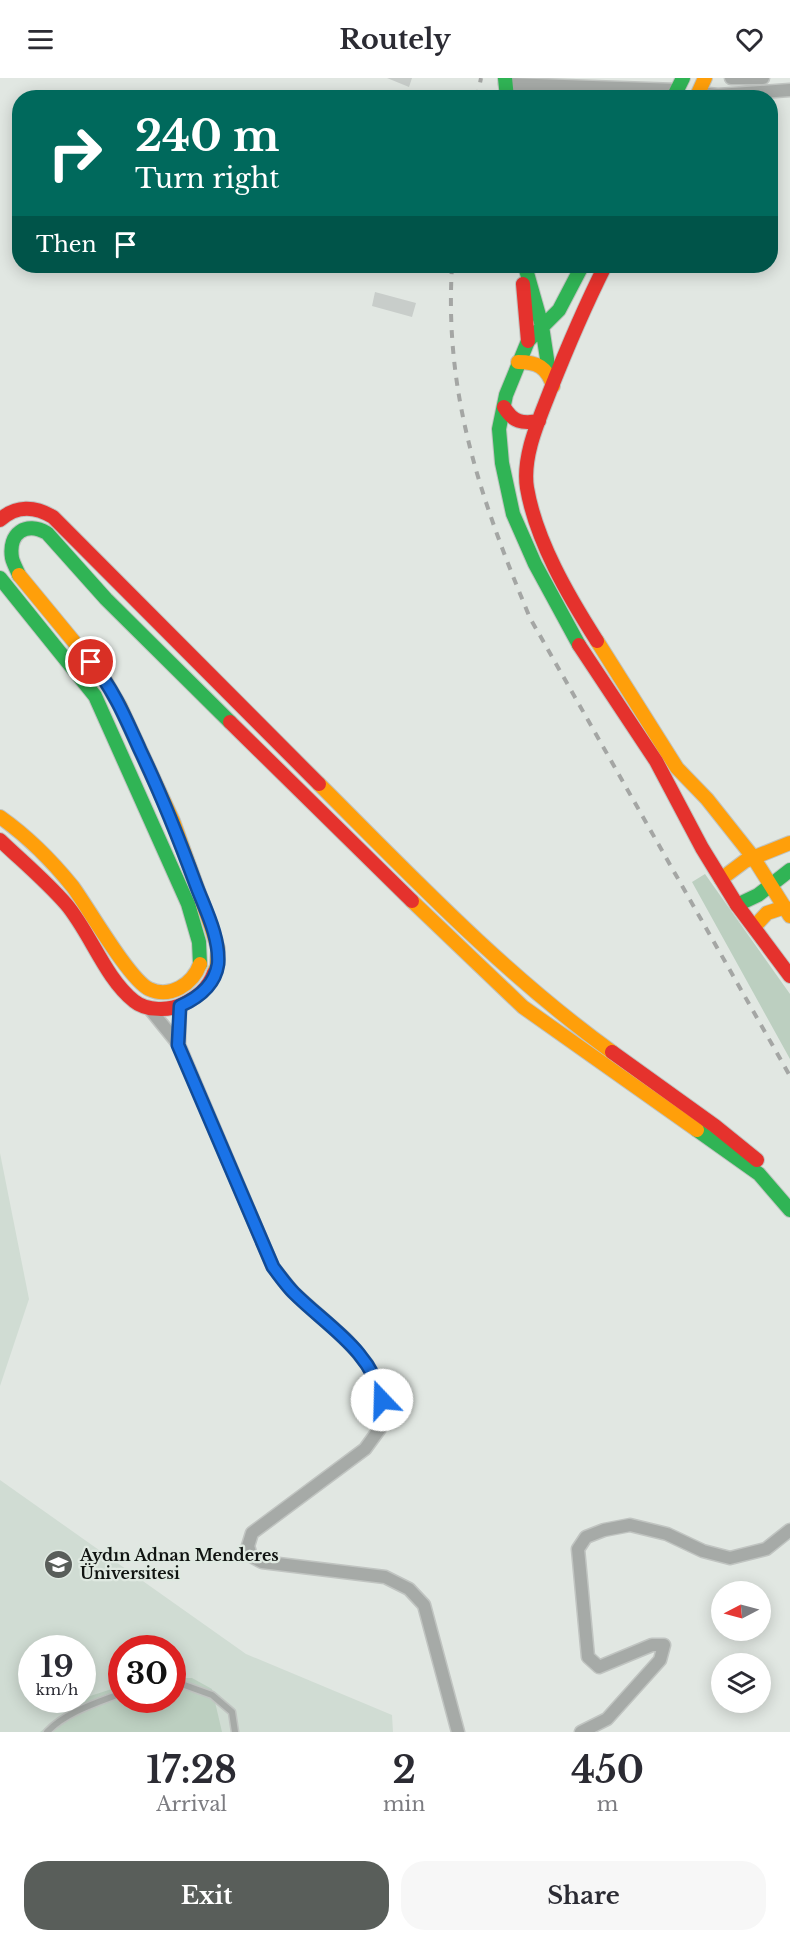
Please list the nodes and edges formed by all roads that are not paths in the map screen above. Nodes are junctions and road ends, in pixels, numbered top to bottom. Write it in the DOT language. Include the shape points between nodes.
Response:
graph roads {
  1 [pos="731,78"];
  2 [pos="763,78"];
  3 [pos="570,82"];
  4 [pos="644,83"];
  5 [pos="506,86"];
  6 [pos="678,89"];
  7 [pos="524,273"];
  8 [pos="527,273"];
  9 [pos="578,273"];
  10 [pos="602,273"];
  11 [pos="542,326"];
  12 [pos="528,341"];
  13 [pos="518,362"];
  14 [pos="549,372"];
  15 [pos="553,386"];
  16 [pos="504,407"];
  17 [pos="539,421"];
  18 [pos="0,520"];
  19 [pos="0,578"];
  20 [pos="0,817"];
  21 [pos="0,840"];
  22 [pos="790,843"];
  23 [pos="753,856"];
  24 [pos="790,870"];
  25 [pos="721,879"];
  26 [pos="772,885"];
  27 [pos="737,905"];
  28 [pos="787,911"];
  29 [pos="754,927"];
  30 [pos="790,976"];
  31 [pos="180,1006"];
  32 [pos="149,1008"];
  33 [pos="178,1045"];
  34 [pos="790,1196"];
  35 [pos="790,1210"];
  36 [pos="790,1530"];
  37 [pos="186,1685"];
  38 [pos="108,1698"];
  39 [pos="46,1732"];
  40 [pos="235,1732"];
  41 [pos="458,1732"];
  42 [pos="581,1732"];
  1 -- 2 [label="street"];
  3 -- 4 [label="street"];
  3 -- 5 [label="street"];
  4 -- 6 [label="street"];
  7 -- 12 [label="street"];
  8 -- 11 [label="street"];
  9 -- 11 [label="street" via="559,310"];
  10 -- 15 [label="street" via="578,320"];
  11 -- 12 [label="street"];
  11 -- 14 [label="street"];
  12 -- 13 [label="street"];
  13 -- 14 [label="street" via="529,361"];
  13 -- 16 [label="street"];
  14 -- 15 [label="street"];
  15 -- 17 [label="street"];
  16 -- 17 [label="street" via="518,423"];
  16 -- 25 [label="street" via="499,429 502,463 513,514 535,564 573,637 656,761"];
  17 -- 23 [label="street" via="529,455 527,487 555,569 677,768"];
  18 -- 34 [label="street" via="6,512 25,508 45,511 53,517 517,977 593,1038 715,1126 768,1170"];
  19 -- 20 [label="street" via="95,696 188,904 199,942 200,964 195,976 177,990 160,993 148,989 134,976 72,886 22,832"];
  21 -- 32 [label="street" via="67,904 115,979 135,1002"];
  22 -- 23 [label="street"];
  23 -- 25 [label="street"];
  23 -- 26 [label="street"];
  24 -- 26 [label="street"];
  25 -- 27 [label="street"];
  26 -- 27 [label="street"];
  26 -- 28 [label="street"];
  27 -- 29 [label="street"];
  28 -- 29 [label="street" via="773,908"];
  29 -- 30 [label="street"];
  31 -- 32 [label="street"];
  31 -- 33 [label="street"];
  31 -- 35 [label="street" via="203,992 218,966 211,926 173,821 120,706 103,677 21,579 12,559 12,543 28,527 47,533 106,599 523,1007 759,1174"];
  32 -- 33 [label="street"];
  33 -- 41 [label="street" via="273,1267 293,1292 346,1339 367,1364 379,1386 386,1414 365,1449 252,1533 248,1546 251,1556 262,1563 386,1577 409,1589 424,1605"];
  36 -- 42 [label="street" via="766,1549 730,1558 703,1551 667,1534 630,1526 586,1537 578,1549 588,1657 599,1667 652,1645 664,1644 660,1660 607,1719"];
  37 -- 40 [label="lane" via="212,1695 232,1712"];
  38 -- 39 [label="lane" via="54,1724"];
}
